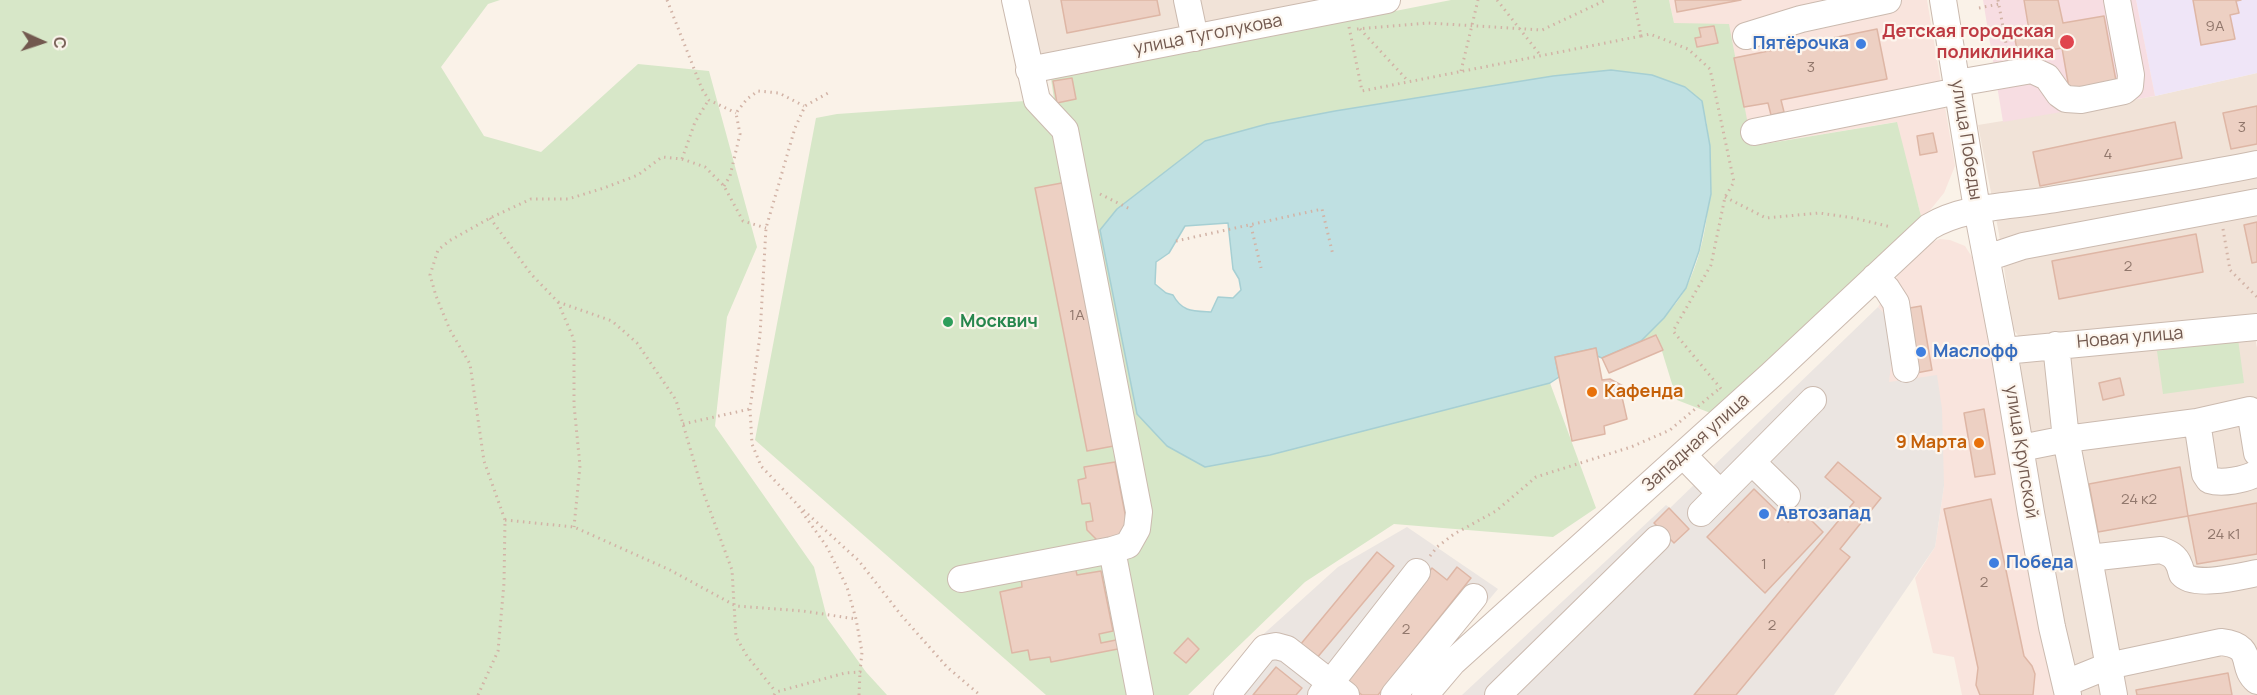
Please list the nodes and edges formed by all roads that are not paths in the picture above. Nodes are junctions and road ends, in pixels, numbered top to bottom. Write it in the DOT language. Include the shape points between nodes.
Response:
graph roads {
  1 [pos="1015,0"];
  2 [pos="1187,0"];
  3 [pos="1387,0"];
  4 [pos="1888,0"];
  5 [pos="1943,0"];
  6 [pos="2117,0"];
  7 [pos="1746,36"];
  8 [pos="1195,38"];
  9 [pos="1029,70"];
  10 [pos="1957,87"];
  11 [pos="1754,132"];
  12 [pos="2257,164"];
  13 [pos="2211,173"];
  14 [pos="2257,202"];
  15 [pos="1977,209"];
  16 [pos="2220,209"];
  17 [pos="1987,258"];
  18 [pos="1875,277"];
  19 [pos="2257,327"];
  20 [pos="2056,345"];
  21 [pos="2004,351"];
  22 [pos="1906,369"];
  23 [pos="1813,400"];
  24 [pos="2197,422"];
  25 [pos="2066,439"];
  26 [pos="2021,448"];
  27 [pos="2257,453"];
  28 [pos="1683,455"];
  29 [pos="1752,462"];
  30 [pos="2257,473"];
  31 [pos="1720,493"];
  32 [pos="1787,496"];
  33 [pos="1701,513"];
  34 [pos="1656,539"];
  35 [pos="1112,550"];
  36 [pos="2089,558"];
  37 [pos="1417,572"];
  38 [pos="2257,573"];
  39 [pos="961,579"];
  40 [pos="1474,597"];
  41 [pos="2108,666"];
  42 [pos="2257,681"];
  43 [pos="2067,689"];
  44 [pos="1332,691"];
  45 [pos="1140,695"];
  46 [pos="1227,695"];
  47 [pos="1394,695"];
  48 [pos="1425,695"];
  49 [pos="1498,695"];
  50 [pos="2114,695"];
  1 -- 9 [label="street"];
  2 -- 8 [label="street"];
  3 -- 8 [label="street, улица Туголукова" via="1347,19"];
  4 -- 7 [label="street"];
  5 -- 10 [label="street, улица Победы"];
  6 -- 10 [label="street" via="2131,75 2130,86 2124,92 2066,99 2047,76 2032,70"];
  8 -- 9 [label="street, улица Туголукова"];
  9 -- 35 [label="street" via="1037,100 1065,130 1139,512 1137,529 1128,545"];
  10 -- 11 [label="street"];
  10 -- 15 [label="street, улица Победы"];
  12 -- 13 [label="street, Западная улица"];
  13 -- 15 [label="street, Западная улица"];
  13 -- 16 [label="street"];
  14 -- 16 [label="street"];
  15 -- 17 [label="street, улица Крупской"];
  15 -- 18 [label="street, Западная улица" via="1929,227"];
  16 -- 17 [label="street" via="2023,246"];
  17 -- 21 [label="street, улица Крупской"];
  18 -- 22 [label="street" via="1896,303"];
  18 -- 28 [label="street, Западная улица"];
  19 -- 20 [label="street, Новая улица"];
  20 -- 21 [label="street, Новая улица"];
  20 -- 25 [label="street"];
  21 -- 26 [label="street, улица Крупской"];
  23 -- 29 [label="street"];
  24 -- 25 [label="street"];
  24 -- 27 [label="street" via="2250,410"];
  24 -- 30 [label="street" via="2209,480"];
  25 -- 26 [label="street"];
  25 -- 36 [label="street"];
  26 -- 43 [label="street, улица Крупской" via="2052,627"];
  28 -- 31 [label="street"];
  28 -- 48 [label="street, Западная улица" via="1453,662"];
  29 -- 31 [label="street"];
  29 -- 32 [label="street"];
  31 -- 33 [label="street"];
  34 -- 49 [label="street"];
  35 -- 39 [label="street"];
  35 -- 45 [label="street"];
  36 -- 38 [label="street" via="2161,550 2179,562 2182,573 2190,580 2211,581"];
  36 -- 41 [label="street"];
  37 -- 44 [label="street"];
  40 -- 47 [label="street"];
  41 -- 42 [label="street" via="2221,642 2237,643 2246,652"];
  41 -- 43 [label="street"];
  41 -- 50 [label="street"];
  44 -- 46 [label="street" via="1287,649 1276,646 1265,648"];
}
